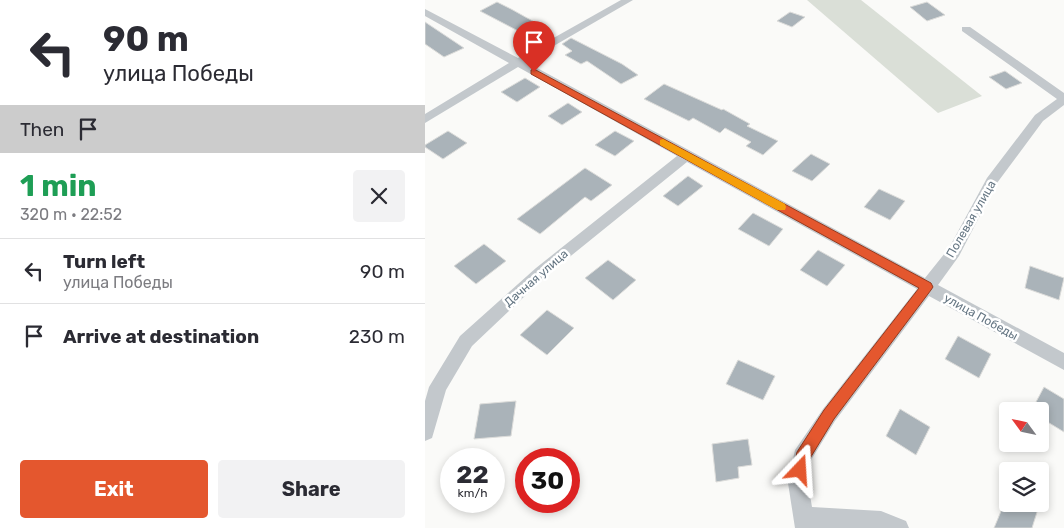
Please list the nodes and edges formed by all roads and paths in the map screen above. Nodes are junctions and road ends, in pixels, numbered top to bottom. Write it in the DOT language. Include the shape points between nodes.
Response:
graph roads {
  1 [pos="628,0"];
  2 [pos="425,12"];
  3 [pos="966,29"];
  4 [pos="517,63"];
  5 [pos="1064,98"];
  6 [pos="425,119"];
  7 [pos="687,155"];
  8 [pos="927,287"];
  9 [pos="1064,362"];
  10 [pos="425,432"];
  11 [pos="804,522"];
  12 [pos="899,528"];
  1 -- 4 [label="street"];
  2 -- 4 [label="street, улица Победы"];
  3 -- 5 [label="street"];
  4 -- 6 [label="street"];
  4 -- 7 [label="street, улица Победы"];
  5 -- 8 [label="street, Полевая улица" via="1039,118 992,181 954,252"];
  7 -- 8 [label="street, улица Победы"];
  7 -- 10 [label="street, Дачная улица" via="541,272 466,341 438,387"];
  8 -- 9 [label="street, улица Победы"];
  8 -- 11 [label="street, Полевая улица" via="829,415 802,457 798,483"];
  11 -- 12 [label="street" via="881,521"];
}
